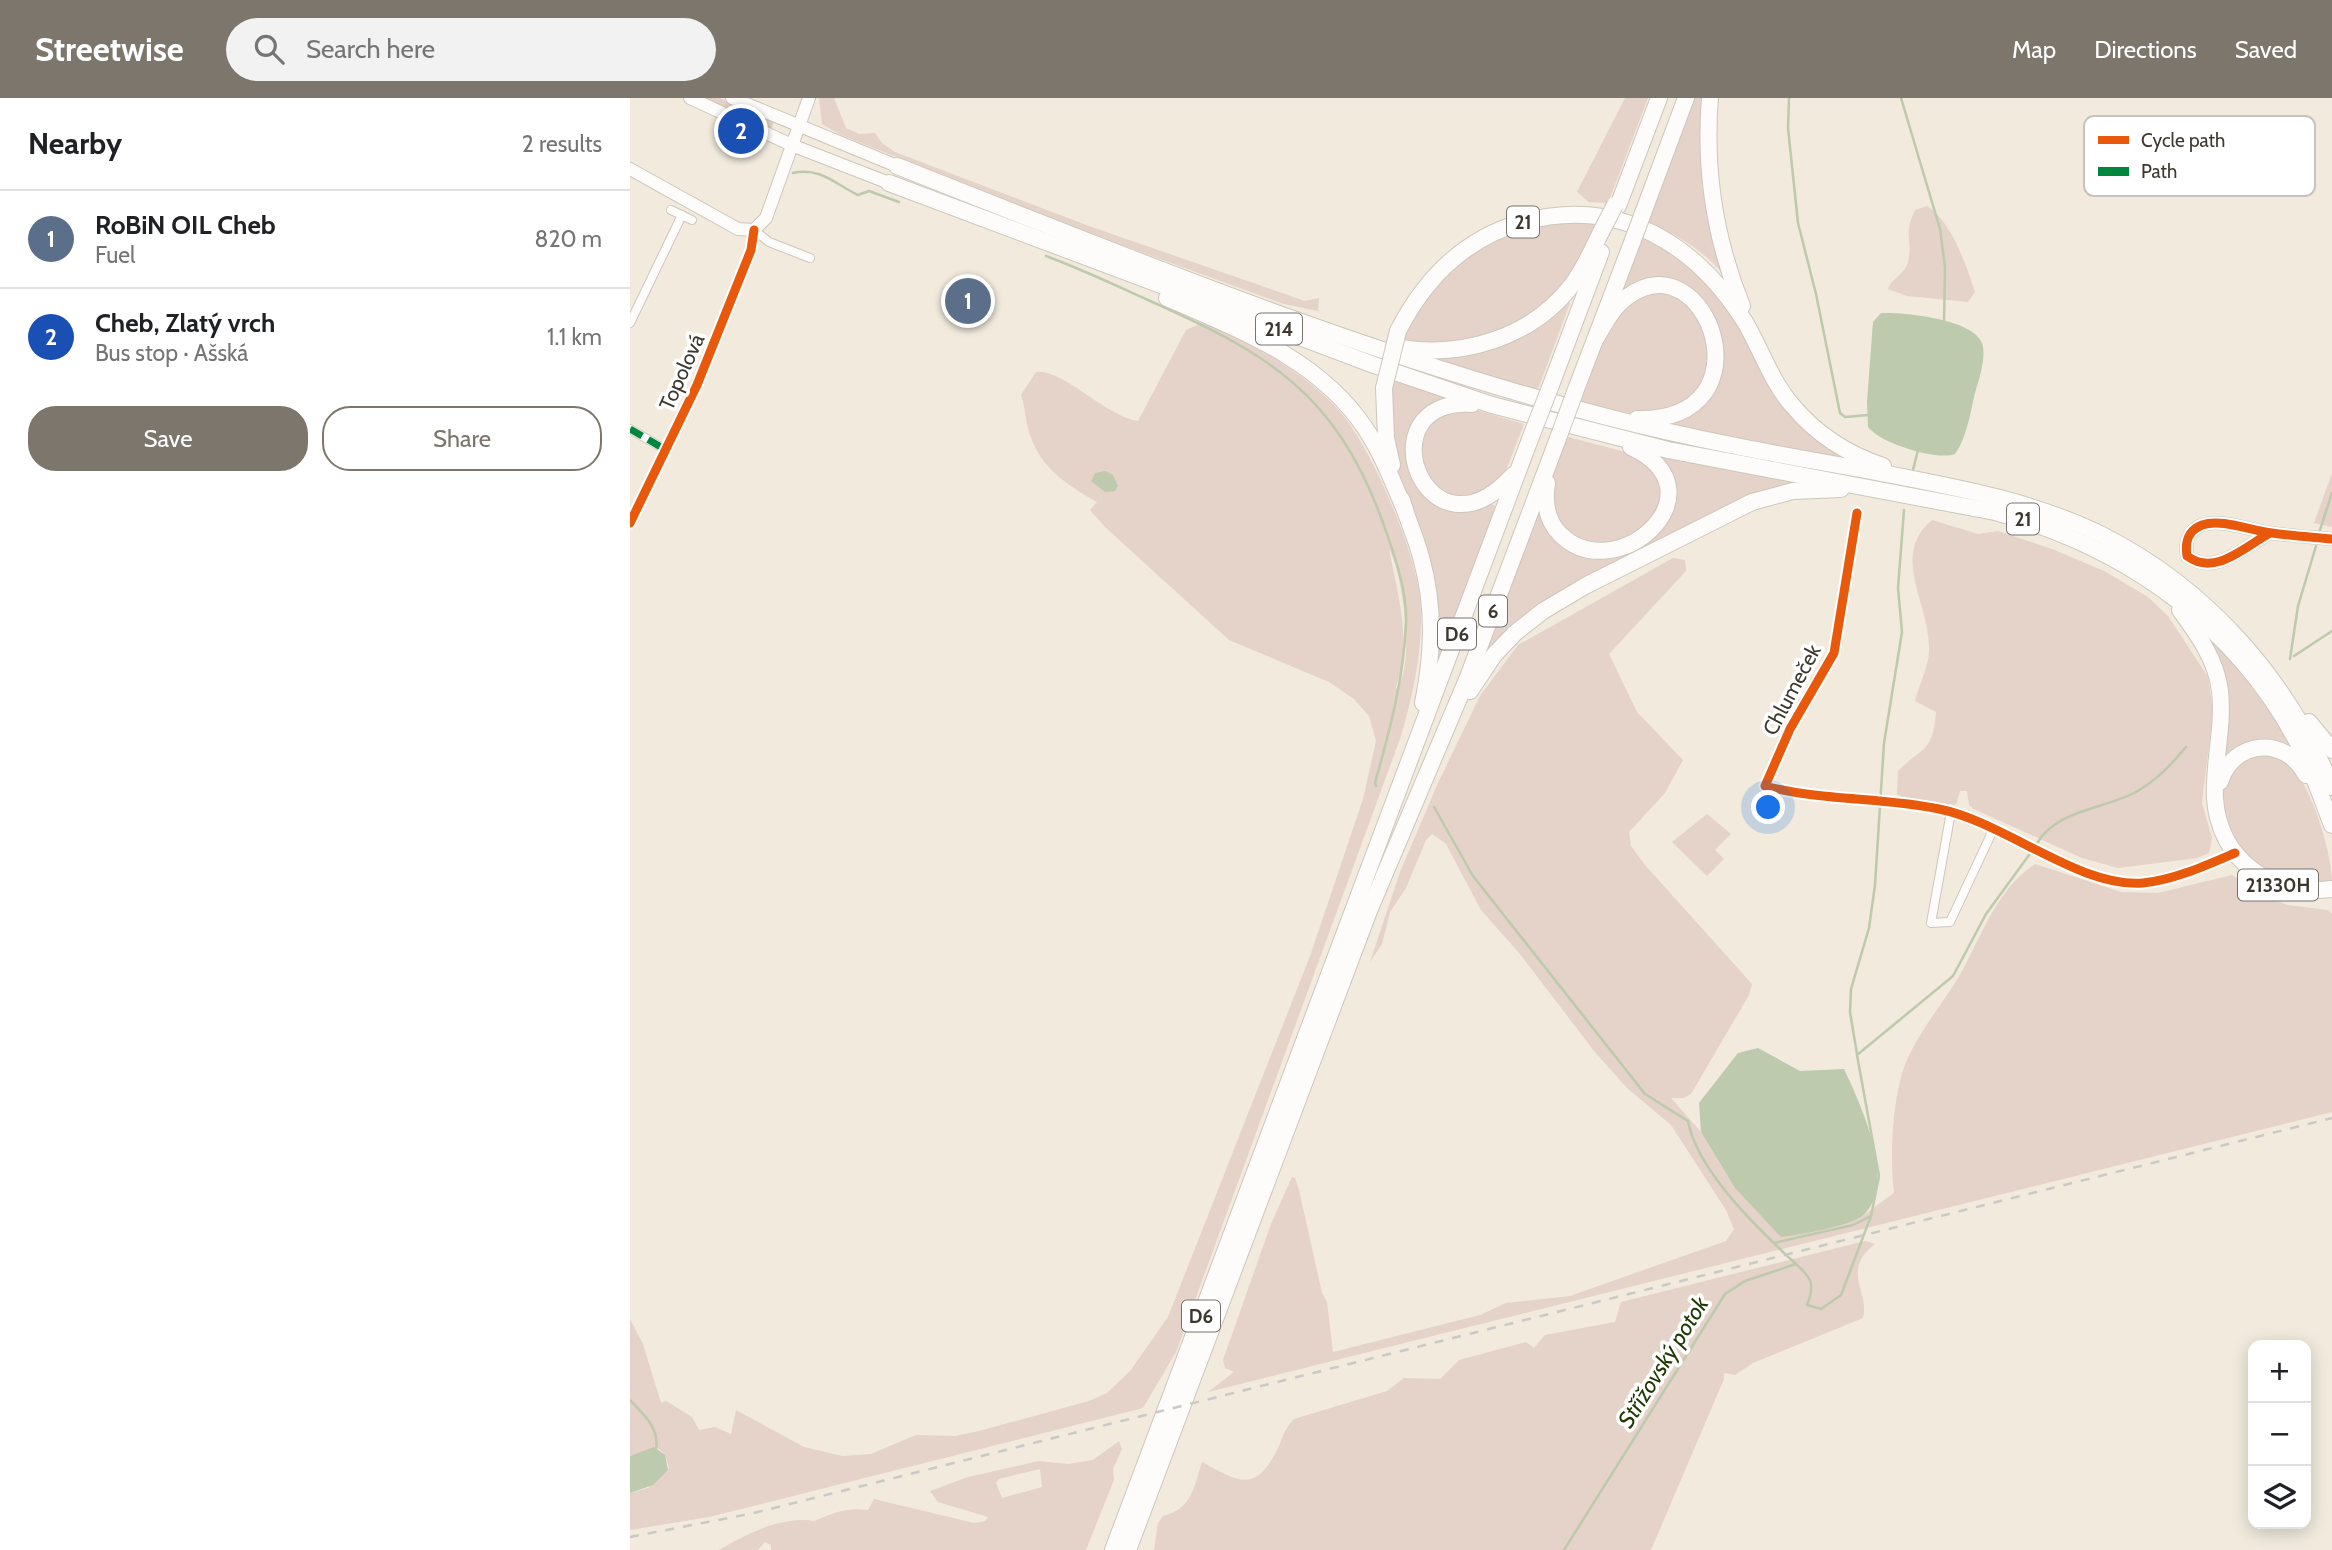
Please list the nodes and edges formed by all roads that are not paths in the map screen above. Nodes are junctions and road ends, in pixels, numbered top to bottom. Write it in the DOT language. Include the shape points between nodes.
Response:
graph roads {
  1 [pos="690,98"];
  2 [pos="733,98"];
  3 [pos="810,98"];
  4 [pos="1659,98"];
  5 [pos="1686,98"];
  6 [pos="1710,98"];
  7 [pos="801,127"];
  8 [pos="794,146"];
  9 [pos="897,166"];
  10 [pos="630,169"];
  11 [pos="889,183"];
  12 [pos="671,209"];
  13 [pos="682,215"];
  14 [pos="692,220"];
  15 [pos="754,230"];
  16 [pos="1605,233"];
  17 [pos="1068,250"];
  18 [pos="810,258"];
  19 [pos="630,323"];
  20 [pos="1357,340"];
  21 [pos="1595,340"];
  22 [pos="1756,341"];
  23 [pos="1492,405"];
  24 [pos="1605,417"];
  25 [pos="630,429"];
  26 [pos="1603,434"];
  27 [pos="1557,441"];
  28 [pos="666,450"];
  29 [pos="1519,468"];
  30 [pos="1949,486"];
  31 [pos="1874,488"];
  32 [pos="1405,510"];
  33 [pos="1857,513"];
  34 [pos="630,523"];
  35 [pos="2270,533"];
  36 [pos="2332,539"];
  37 [pos="2160,587"];
  38 [pos="2273,680"];
  39 [pos="1413,749"];
  40 [pos="2332,750"];
  41 [pos="1425,781"];
  42 [pos="2332,787"];
  43 [pos="1951,812"];
  44 [pos="2218,816"];
  45 [pos="2332,825"];
  46 [pos="1994,828"];
  47 [pos="2332,840"];
  48 [pos="2235,853"];
  49 [pos="2332,889"];
  50 [pos="1368,911"];
  51 [pos="1113,1550"];
  52 [pos="1128,1550"];
  1 -- 8 [label="street, 214"];
  2 -- 7 [label="street, 214"];
  3 -- 7 [label="street"];
  4 -- 16 [label="highway, bridge"];
  5 -- 21 [label="highway, 6, bridge"];
  6 -- 22 [label="highway" via="1714,212 1727,266"];
  7 -- 8 [label="street"];
  7 -- 9 [label="street, 214"];
  8 -- 11 [label="street, 214"];
  8 -- 15 [label="street" via="766,218"];
  9 -- 20 [label="highway, 214"];
  10 -- 15 [label="street" via="738,229"];
  11 -- 17 [label="highway, 214"];
  12 -- 13 [label="street"];
  13 -- 14 [label="street"];
  13 -- 19 [label="street"];
  15 -- 18 [label="street" via="769,242"];
  15 -- 28 [label="street, Topolová" via="751,250 703,372"];
  16 -- 20 [label="highway" via="1562,297 1501,338 1438,351"];
  16 -- 29 [label="highway, bridge"];
  17 -- 23 [label="highway, 214"];
  17 -- 32 [label="highway, 21" via="1263,342 1311,370 1343,400 1375,444"];
  20 -- 24 [label="highway, 214" via="1464,378"];
  21 -- 24 [label="highway, 6" via="1629,295 1661,286 1687,295 1701,308 1713,328 1717,350 1711,379 1701,395 1678,413 1647,419"];
  21 -- 27 [label="highway, 6, bridge"];
  22 -- 30 [label="highway, 21" via="1789,402 1823,436 1875,463"];
  22 -- 32 [label="highway, 21, bridge" via="1718,283 1687,253 1649,230 1598,217 1549,216 1513,225 1470,246 1443,267 1420,292 1398,331 1384,388 1386,438"];
  23 -- 26 [label="highway, 214"];
  23 -- 29 [label="highway" via="1453,404 1425,418 1414,442 1419,477 1440,499 1469,505 1489,498"];
  24 -- 30 [label="highway, 214"];
  25 -- 28 [label="street"];
  26 -- 27 [label="highway, 6" via="1655,462 1669,492 1665,512 1651,531 1631,544 1610,549 1573,544 1550,521 1546,488"];
  26 -- 31 [label="highway, 214"];
  27 -- 41 [label="highway, 6"];
  28 -- 34 [label="street, Topolová"];
  29 -- 39 [label="highway, D6"];
  30 -- 38 [label="highway, 21" via="2043,510 2134,553 2212,611"];
  31 -- 37 [label="highway, 21" via="2028,521 2096,548"];
  31 -- 41 [label="highway, 21" via="1793,491 1752,502 1542,611 1515,632 1483,670"];
  32 -- 39 [label="highway, 21" via="1426,574 1432,621 1430,668"];
  33 -- 43 [label="street, Chlumeček" via="1835,650 1790,729 1765,786 1818,797"];
  35 -- 35 [label="street" via="2201,525 2185,543 2187,556 2198,565 2214,565"];
  35 -- 36 [label="street"];
  37 -- 44 [label="highway, 21" via="2202,640 2217,676 2221,723"];
  37 -- 45 [label="highway, 21" via="2204,622 2262,686 2305,756"];
  38 -- 40 [label="highway"];
  38 -- 42 [label="highway, 21" via="2313,744"];
  39 -- 51 [label="highway, D6"];
  41 -- 50 [label="highway, 6"];
  43 -- 46 [label="street"];
  43 -- 46 [label="street" via="1931,923 1950,922"];
  44 -- 47 [label="highway" via="2219,787 2228,765 2242,752 2267,747 2291,756 2303,769"];
  44 -- 48 [label="highway"];
  46 -- 48 [label="street" via="2101,878 2122,881 2143,883"];
  48 -- 49 [label="highway, 21330H" via="2273,883 2299,890"];
  50 -- 52 [label="highway, D6"];
}
